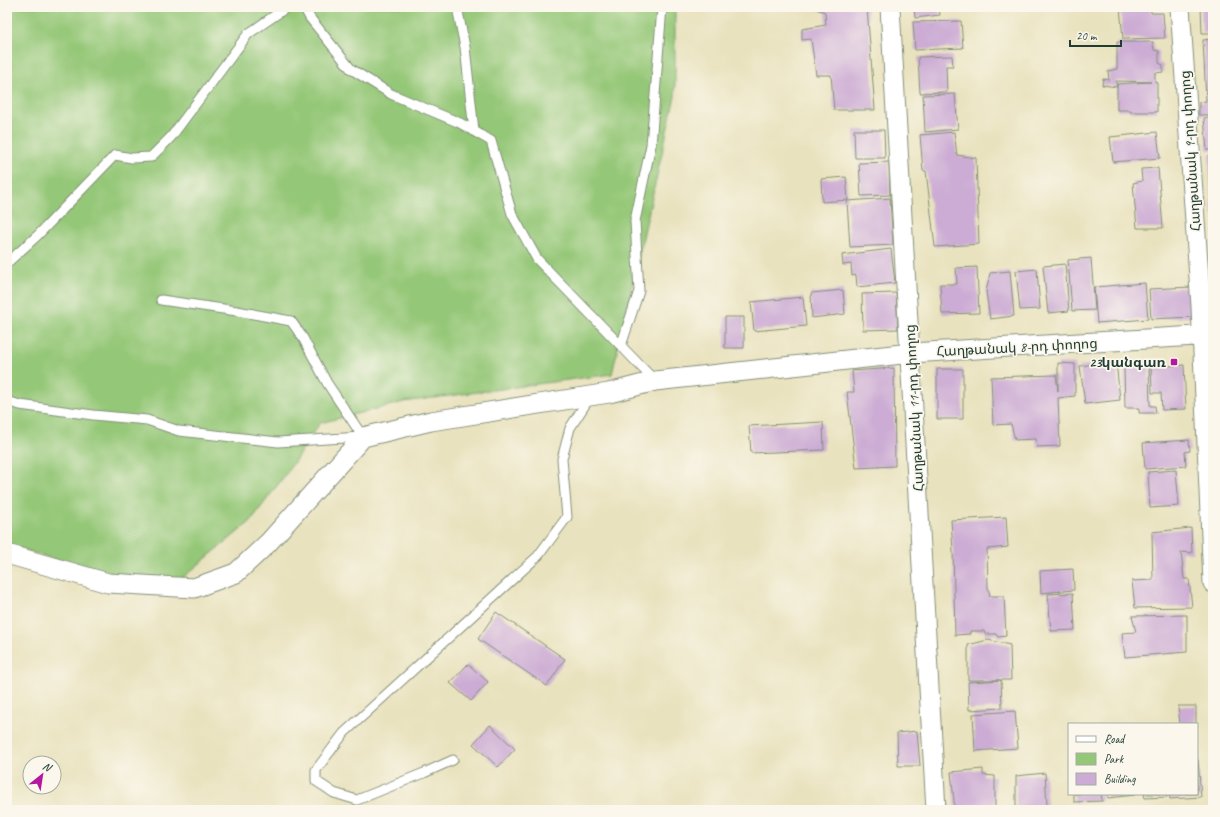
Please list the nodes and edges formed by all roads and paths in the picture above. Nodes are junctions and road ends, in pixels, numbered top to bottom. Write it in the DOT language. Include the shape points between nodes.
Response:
graph roads {
  1 [pos="288,7"];
  2 [pos="304,7"];
  3 [pos="457,7"];
  4 [pos="662,7"];
  5 [pos="890,7"];
  6 [pos="1180,7"];
  7 [pos="474,131"];
  8 [pos="7,263"];
  9 [pos="161,300"];
  10 [pos="1208,335"];
  11 [pos="621,346"];
  12 [pos="911,353"];
  13 [pos="654,381"];
  14 [pos="591,396"];
  15 [pos="7,400"];
  16 [pos="363,437"];
  17 [pos="7,554"];
  18 [pos="1213,583"];
  19 [pos="453,760"];
  20 [pos="936,810"];
  1 -- 8 [label="lane" via="248,34 171,137 151,157 132,158 115,155 38,235"];
  2 -- 7 [label="lane" via="351,68 391,94"];
  3 -- 7 [label="lane" via="465,47"];
  4 -- 11 [label="lane" via="652,145 636,222 639,291"];
  5 -- 12 [label="street, Հաղթանակ 11-րդ փողոց"];
  6 -- 10 [label="street, Հաղթանակ 9-րդ փողոց"];
  7 -- 11 [label="lane" via="491,141 512,214 536,259"];
  9 -- 16 [label="lane" via="291,321 327,383"];
  10 -- 12 [label="street, Հաղթանակ 8-րդ փողոց"];
  10 -- 18 [label="street, Հաղթանակ 9-րդ փողոց"];
  11 -- 13 [label="lane"];
  12 -- 13 [label="street, Հաղթանակ 8-րդ փողոց"];
  12 -- 20 [label="street, Հաղթանակ 11-րդ փողոց"];
  13 -- 14 [label="street, Հաղթանակ 8-րդ փողոց"];
  14 -- 16 [label="street, Հաղթանակ 8-րդ փողոց" via="431,421"];
  14 -- 19 [label="lane" via="570,428 562,459 567,517 538,556 344,733 316,770 316,781 334,793 357,800"];
  15 -- 16 [label="lane" via="20,405 147,420 180,431 278,442"];
  16 -- 17 [label="street" via="268,543 236,573 194,588 108,583"];
}
